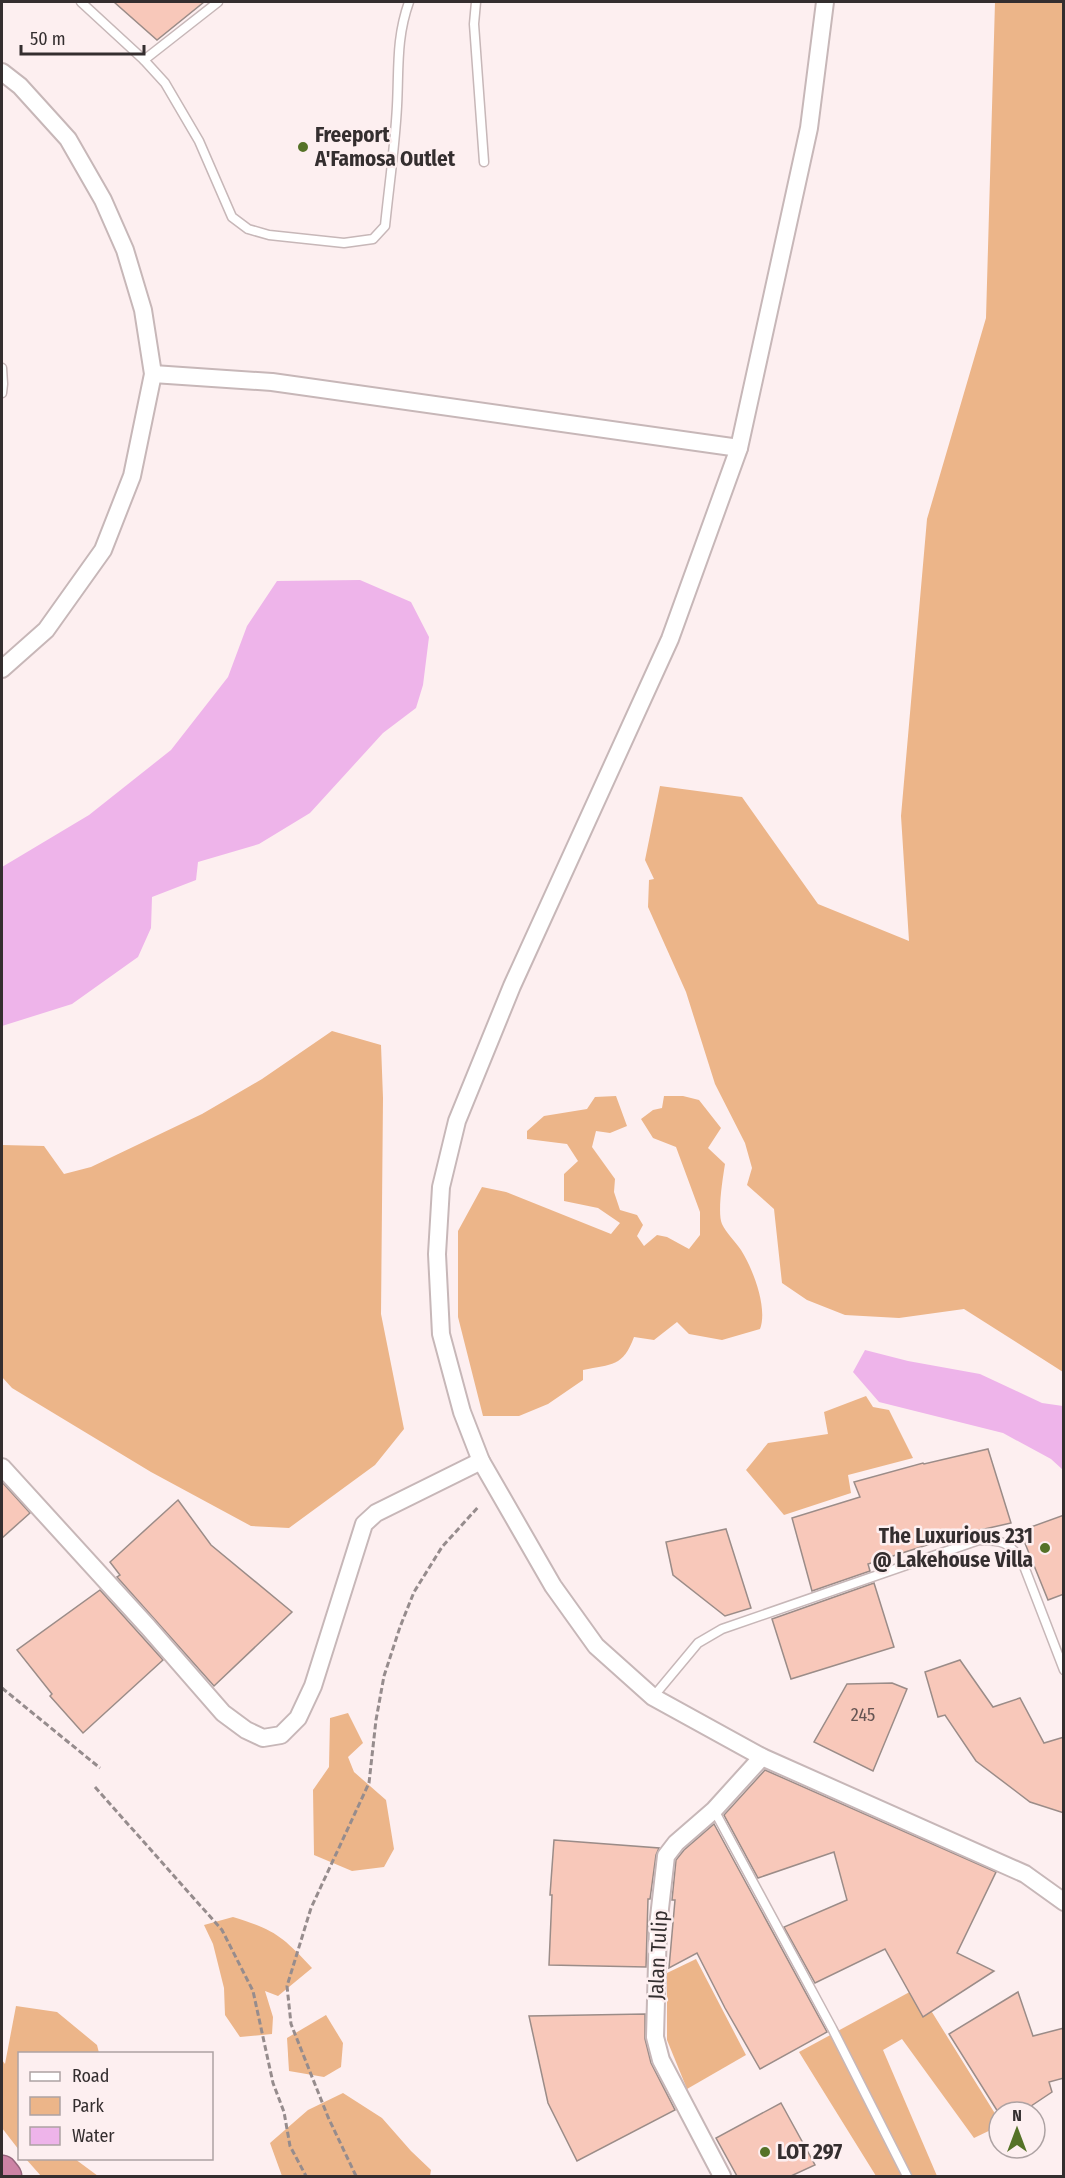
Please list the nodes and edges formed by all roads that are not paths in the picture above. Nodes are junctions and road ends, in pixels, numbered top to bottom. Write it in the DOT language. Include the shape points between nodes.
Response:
graph roads {
  1 [pos="81,2"];
  2 [pos="218,2"];
  3 [pos="409,2"];
  4 [pos="476,2"];
  5 [pos="825,2"];
  6 [pos="144,60"];
  7 [pos="2,72"];
  8 [pos="484,162"];
  9 [pos="2,369"];
  10 [pos="153,374"];
  11 [pos="2,393"];
  12 [pos="739,448"];
  13 [pos="2,669"];
  14 [pos="481,1461"];
  15 [pos="2,1467"];
  16 [pos="1064,1670"];
  17 [pos="652,1697"];
  18 [pos="762,1757"];
  19 [pos="714,1809"];
  20 [pos="1064,1902"];
  21 [pos="2,2171"];
  22 [pos="6,2176"];
  23 [pos="722,2176"];
  24 [pos="907,2176"];
  1 -- 6 [label="lane"];
  2 -- 6 [label="lane"];
  3 -- 6 [label="lane" via="402,19 397,57 397,107 385,226 373,239 344,243 269,236 248,230 232,217 199,141 165,82"];
  4 -- 8 [label="lane" via="474,24"];
  5 -- 12 [label="street" via="808,128"];
  7 -- 10 [label="street" via="68,139 103,200 125,250 143,310"];
  9 -- 11 [label="lane"];
  10 -- 12 [label="street" via="272,382"];
  10 -- 13 [label="street" via="132,476 103,550 46,630"];
  12 -- 14 [label="street" via="670,639 512,986 457,1121 441,1187 437,1254 441,1334 462,1412"];
  14 -- 15 [label="street" via="376,1513 364,1524 313,1686 298,1718 281,1735 263,1738 223,1713"];
  14 -- 17 [label="street" via="553,1586 596,1646"];
  16 -- 17 [label="lane" via="1022,1561 1012,1547 997,1540 979,1540 722,1629 698,1643"];
  17 -- 18 [label="street"];
  18 -- 19 [label="street, Jalan Tulip"];
  18 -- 20 [label="street" via="1024,1874"];
  19 -- 23 [label="street, Jalan Tulip" via="666,1856 658,1926 655,2037 661,2060"];
  19 -- 24 [label="lane"];
  21 -- 22 [label="highway"];
}
